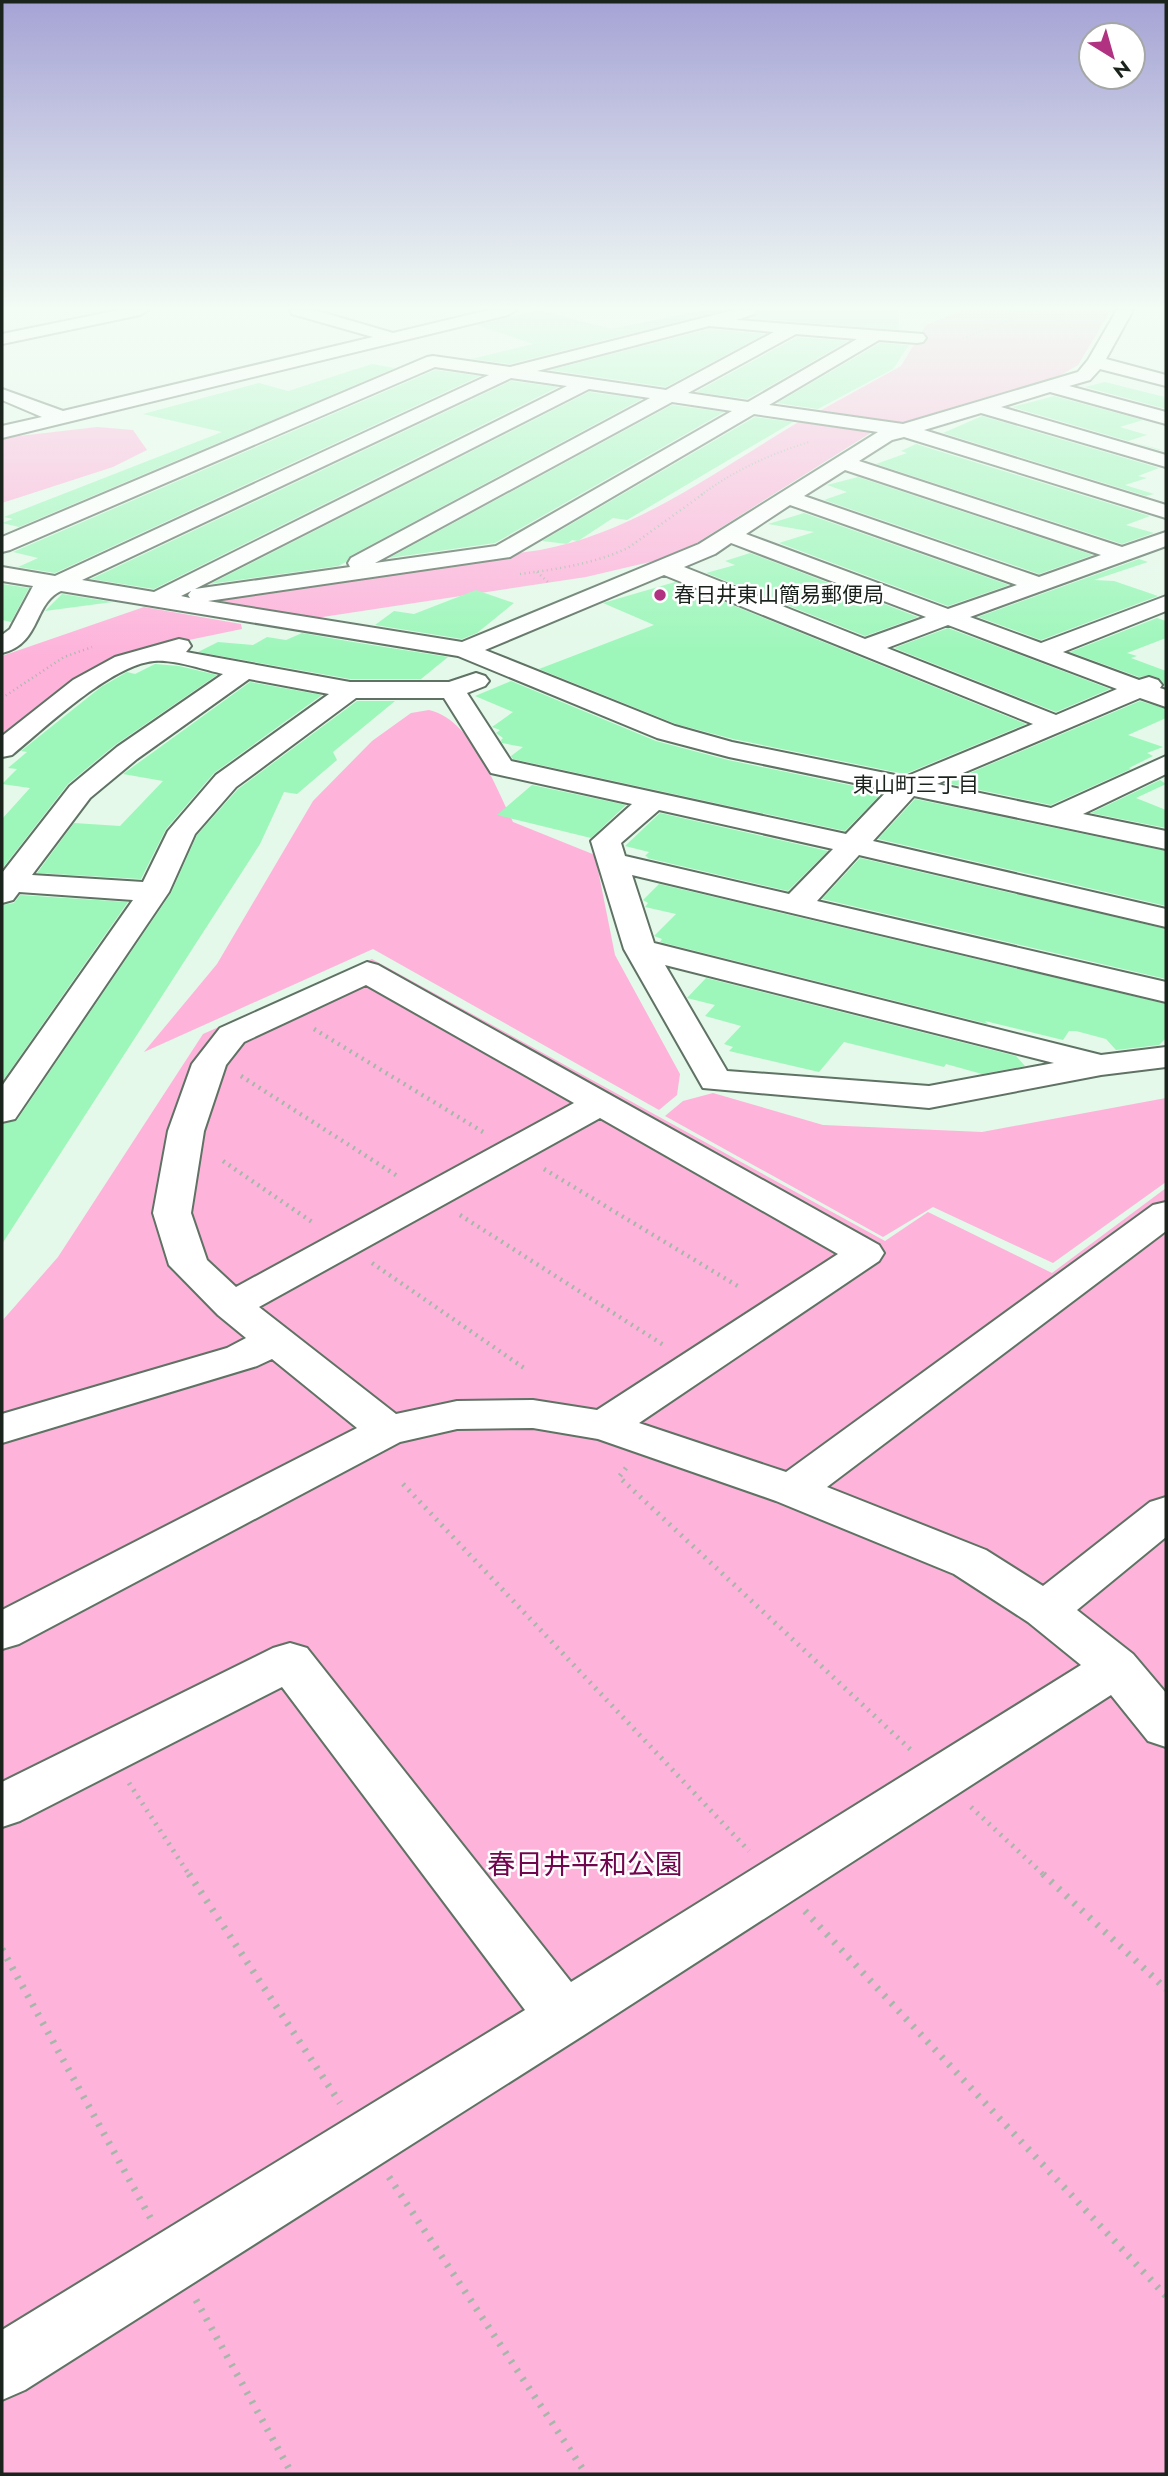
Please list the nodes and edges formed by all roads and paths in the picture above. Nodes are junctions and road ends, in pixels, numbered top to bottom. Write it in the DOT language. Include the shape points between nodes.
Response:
graph roads {
  1 [pos="30,426"];
  2 [pos="284,426"];
  3 [pos="393,426"];
  4 [pos="502,426"];
  5 [pos="613,426"];
  6 [pos="722,426"];
  7 [pos="869,426"];
  8 [pos="918,426"];
  9 [pos="1045,426"];
  10 [pos="903,430"];
  11 [pos="2,432"];
  12 [pos="225,451"];
  13 [pos="1166,461"];
  14 [pos="844,463"];
  15 [pos="306,466"];
  16 [pos="391,481"];
  17 [pos="429,488"];
  18 [pos="455,492"];
  19 [pos="480,496"];
  20 [pos="789,498"];
  21 [pos="518,503"];
  22 [pos="544,508"];
  23 [pos="1166,512"];
  24 [pos="569,513"];
  25 [pos="730,535"];
  26 [pos="1166,539"];
  27 [pos="2,545"];
  28 [pos="1124,555"];
  29 [pos="664,567"];
  30 [pos="340,574"];
  31 [pos="2,575"];
  32 [pos="56,584"];
  33 [pos="1040,585"];
  34 [pos="156,600"];
  35 [pos="1166,603"];
  36 [pos="950,617"];
  37 [pos="295,622"];
  38 [pos="8,636"];
  39 [pos="865,647"];
  40 [pos="464,650"];
  41 [pos="1041,652"];
  42 [pos="154,653"];
  43 [pos="509,668"];
  44 [pos="245,670"];
  45 [pos="1166,678"];
  46 [pos="1139,689"];
  47 [pos="350,690"];
  48 [pos="452,690"];
  49 [pos="1166,699"];
  50 [pos="1053,723"];
  51 [pos="2,749"];
  52 [pos="1166,764"];
  53 [pos="908,786"];
  54 [pos="654,800"];
  55 [pos="1054,817"];
  56 [pos="1166,840"];
  57 [pos="850,844"];
  58 [pos="613,862"];
  59 [pos="4,886"];
  60 [pos="154,892"];
  61 [pos="796,905"];
  62 [pos="1166,918"];
  63 [pos="639,949"];
  64 [pos="1166,992"];
  65 [pos="1166,1057"];
  66 [pos="1101,1065"];
  67 [pos="601,1103"];
  68 [pos="2,1111"];
  69 [pos="1166,1213"];
  70 [pos="232,1306"];
  71 [pos="275,1340"];
  72 [pos="604,1426"];
  73 [pos="2,1429"];
  74 [pos="388,1430"];
  75 [pos="650,1441"];
  76 [pos="792,1490"];
  77 [pos="1160,1526"];
  78 [pos="1045,1610"];
  79 [pos="2,1631"];
  80 [pos="1116,1667"];
  81 [pos="1166,1727"];
  82 [pos="941,1778"];
  83 [pos="2,1806"];
  84 [pos="2,1949"];
  85 [pos="1166,1989"];
  86 [pos="564,2017"];
  87 [pos="174,2260"];
  88 [pos="2,2367"];
  89 [pos="292,2474"];
  1 -- 11 [label="street"];
  2 -- 12 [label="street"];
  3 -- 15 [label="street"];
  4 -- 16 [label="street"];
  5 -- 19 [label="street"];
  6 -- 24 [label="street"];
  7 -- 10 [label="street"];
  8 -- 10 [label="street"];
  9 -- 13 [label="street"];
  10 -- 14 [label="street" via="885,436"];
  10 -- 23 [label="street"];
  12 -- 15 [label="street"];
  12 -- 27 [label="street"];
  14 -- 20 [label="street"];
  14 -- 28 [label="street"];
  15 -- 16 [label="street"];
  15 -- 32 [label="street"];
  16 -- 17 [label="street"];
  16 -- 34 [label="street"];
  18 -- 19 [label="street"];
  19 -- 21 [label="street"];
  19 -- 30 [label="street"];
  20 -- 25 [label="street"];
  20 -- 33 [label="street"];
  22 -- 24 [label="street"];
  24 -- 30 [label="street" via="502,552"];
  25 -- 29 [label="street"];
  25 -- 36 [label="street"];
  26 -- 28 [label="street"];
  28 -- 33 [label="street"];
  29 -- 39 [label="street"];
  29 -- 40 [label="street"];
  30 -- 34 [label="street"];
  31 -- 32 [label="street"];
  32 -- 34 [label="street"];
  32 -- 38 [label="street" via="41,591"];
  33 -- 36 [label="street"];
  34 -- 37 [label="street"];
  35 -- 41 [label="street"];
  36 -- 39 [label="street"];
  36 -- 41 [label="street"];
  37 -- 40 [label="street"];
  37 -- 42 [label="street"];
  39 -- 50 [label="street"];
  40 -- 43 [label="street"];
  41 -- 46 [label="street"];
  42 -- 44 [label="street"];
  42 -- 51 [label="street" via="124,662 82,685"];
  43 -- 48 [label="street"];
  43 -- 53 [label="street" via="666,732"];
  44 -- 47 [label="street"];
  44 -- 59 [label="street" via="80,792"];
  45 -- 46 [label="street"];
  46 -- 49 [label="street"];
  46 -- 50 [label="street"];
  47 -- 48 [label="street"];
  47 -- 60 [label="street" via="226,781 182,831"];
  48 -- 54 [label="street" via="501,767"];
  50 -- 53 [label="street"];
  52 -- 55 [label="street"];
  53 -- 55 [label="street"];
  53 -- 57 [label="street"];
  54 -- 57 [label="street"];
  54 -- 58 [label="street" via="606,841"];
  55 -- 56 [label="street"];
  57 -- 61 [label="street"];
  57 -- 62 [label="street"];
  58 -- 61 [label="street"];
  58 -- 63 [label="street"];
  59 -- 60 [label="street"];
  60 -- 68 [label="street"];
  61 -- 64 [label="street"];
  63 -- 66 [label="street"];
  63 -- 66 [label="street" via="715,1081 929,1097"];
  65 -- 66 [label="street"];
  67 -- 70 [label="street"];
  67 -- 70 [label="street" via="367,972 232,1035 209,1064 186,1131 172,1213 189,1265"];
  67 -- 72 [label="street" via="865,1253"];
  69 -- 76 [label="street"];
  70 -- 71 [label="street"];
  71 -- 73 [label="street" via="242,1357"];
  71 -- 74 [label="street"];
  72 -- 74 [label="street" via="533,1414 457,1415"];
  72 -- 75 [label="street"];
  74 -- 79 [label="street"];
  75 -- 76 [label="street"];
  75 -- 82 [label="path" via="619,1477"];
  76 -- 78 [label="street" via="970,1562"];
  77 -- 78 [label="street"];
  78 -- 80 [label="street"];
  80 -- 81 [label="street"];
  80 -- 82 [label="street"];
  82 -- 85 [label="path"];
  82 -- 86 [label="street"];
  83 -- 86 [label="street" via="290,1661"];
  84 -- 87 [label="path"];
  86 -- 87 [label="street"];
  87 -- 88 [label="street"];
  87 -- 89 [label="path"];
}
